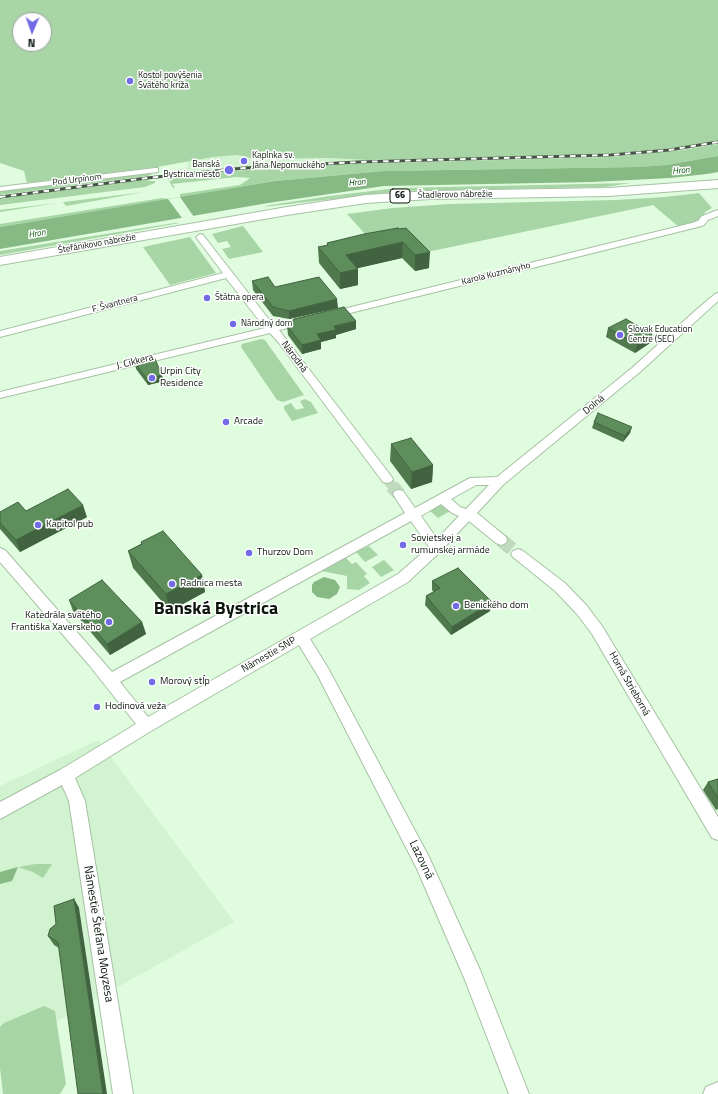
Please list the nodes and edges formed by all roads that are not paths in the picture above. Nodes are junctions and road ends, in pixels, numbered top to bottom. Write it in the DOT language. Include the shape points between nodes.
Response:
graph roads {
  1 [pos="155,170"];
  2 [pos="718,184"];
  3 [pos="0,189"];
  4 [pos="718,214"];
  5 [pos="197,232"];
  6 [pos="0,260"];
  7 [pos="229,274"];
  8 [pos="718,296"];
  9 [pos="271,329"];
  10 [pos="0,334"];
  11 [pos="0,395"];
  12 [pos="387,479"];
  13 [pos="500,481"];
  14 [pos="399,494"];
  15 [pos="442,498"];
  16 [pos="412,514"];
  17 [pos="469,514"];
  18 [pos="501,540"];
  19 [pos="436,548"];
  20 [pos="0,553"];
  21 [pos="518,554"];
  22 [pos="301,637"];
  23 [pos="109,681"];
  24 [pos="146,726"];
  25 [pos="66,775"];
  26 [pos="0,811"];
  27 [pos="718,832"];
  28 [pos="718,1092"];
  29 [pos="123,1094"];
  30 [pos="520,1094"];
  31 [pos="713,1094"];
  1 -- 3 [label="street, Pod Urpínom"];
  2 -- 5 [label="main road, Štadlerovo nábrežie / 66" via="609,192 387,197 323,205"];
  4 -- 9 [label="street, Karola Kuzmányho" via="705,218 695,225"];
  5 -- 6 [label="main road, Štefánikovo nábrežie / 66"];
  5 -- 7 [label="street, Národná"];
  7 -- 9 [label="street, Národná"];
  7 -- 10 [label="street, F. Švantnera"];
  8 -- 13 [label="street, Dolná" via="636,370"];
  9 -- 11 [label="street, J. Cikkera"];
  9 -- 12 [label="street, Národná" via="283,341"];
  13 -- 15 [label="street" via="474,480"];
  13 -- 17 [label="street, Dolná"];
  14 -- 16 [label="street"];
  15 -- 16 [label="street"];
  15 -- 17 [label="street" via="456,510"];
  16 -- 19 [label="street"];
  16 -- 23 [label="street"];
  17 -- 18 [label="street"];
  17 -- 19 [label="street, Námestie SNP"];
  19 -- 22 [label="street, Námestie SNP" via="396,582"];
  20 -- 23 [label="street"];
  21 -- 27 [label="street, Horná Strieborná" via="560,587 598,630"];
  22 -- 24 [label="street, Námestie SNP"];
  22 -- 30 [label="street, Lazovná" via="323,672 423,863"];
  23 -- 24 [label="street"];
  24 -- 25 [label="street"];
  25 -- 26 [label="street"];
  25 -- 29 [label="street, Námestie Štefana Moyzesa" via="77,801"];
  28 -- 31 [label="street"];
}
